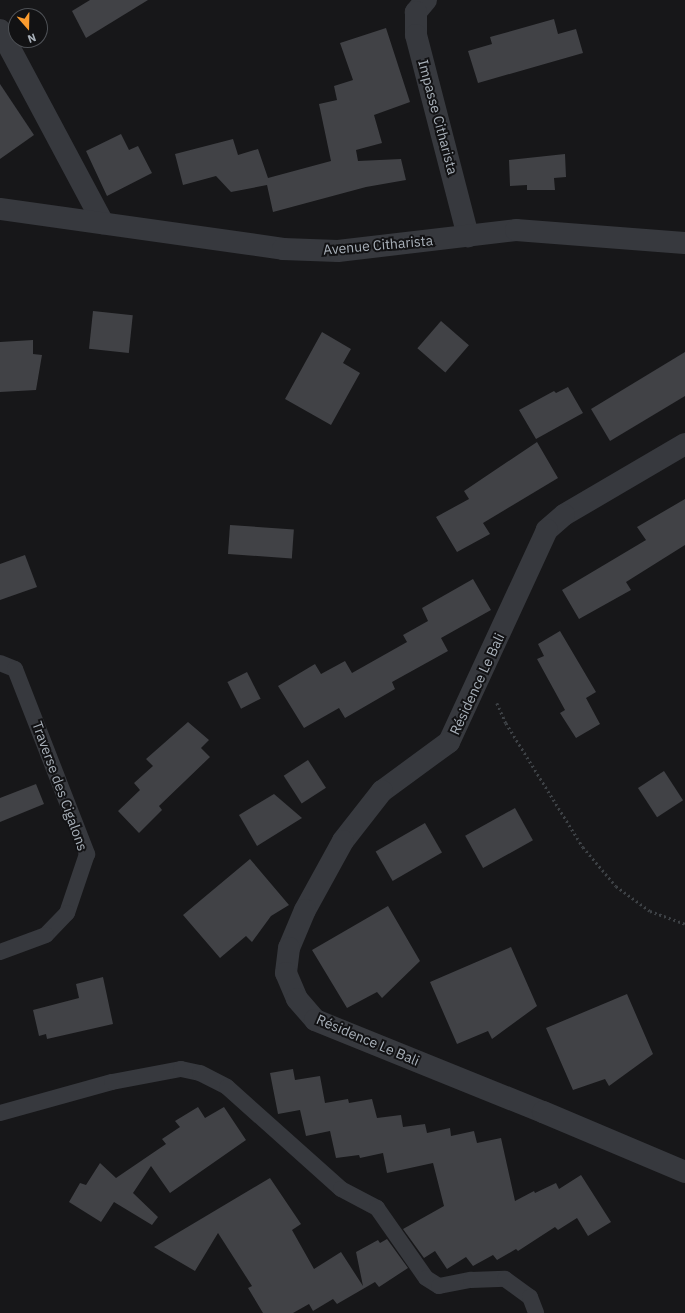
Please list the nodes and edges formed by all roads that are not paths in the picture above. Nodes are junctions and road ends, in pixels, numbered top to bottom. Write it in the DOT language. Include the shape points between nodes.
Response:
graph roads {
  1 [pos="426,0"];
  2 [pos="0,30"];
  3 [pos="0,209"];
  4 [pos="103,224"];
  5 [pos="468,236"];
  6 [pos="685,243"];
  7 [pos="685,444"];
  8 [pos="0,663"];
  9 [pos="0,952"];
  10 [pos="0,1114"];
  11 [pos="685,1172"];
  12 [pos="536,1313"];
  1 -- 5 [label="street, Impasse Citharista" via="416,12 416,35"];
  2 -- 4 [label="street"];
  3 -- 4 [label="street, Avenue Citharista"];
  4 -- 5 [label="street, Avenue Citharista" via="283,249 338,251"];
  5 -- 6 [label="street, Avenue Citharista" via="516,230"];
  7 -- 11 [label="street, Résidence Le Bali" via="564,515 547,530 449,742 382,791 343,841 305,910 289,948 286,973 297,999 315,1020"];
  8 -- 9 [label="lane, Traverse des Cigalons" via="15,669 87,854 67,913 46,935"];
  10 -- 12 [label="lane" via="112,1082 181,1069 200,1073 227,1087 341,1189 377,1208 426,1278 439,1286 471,1280 505,1278 530,1297"];
}
